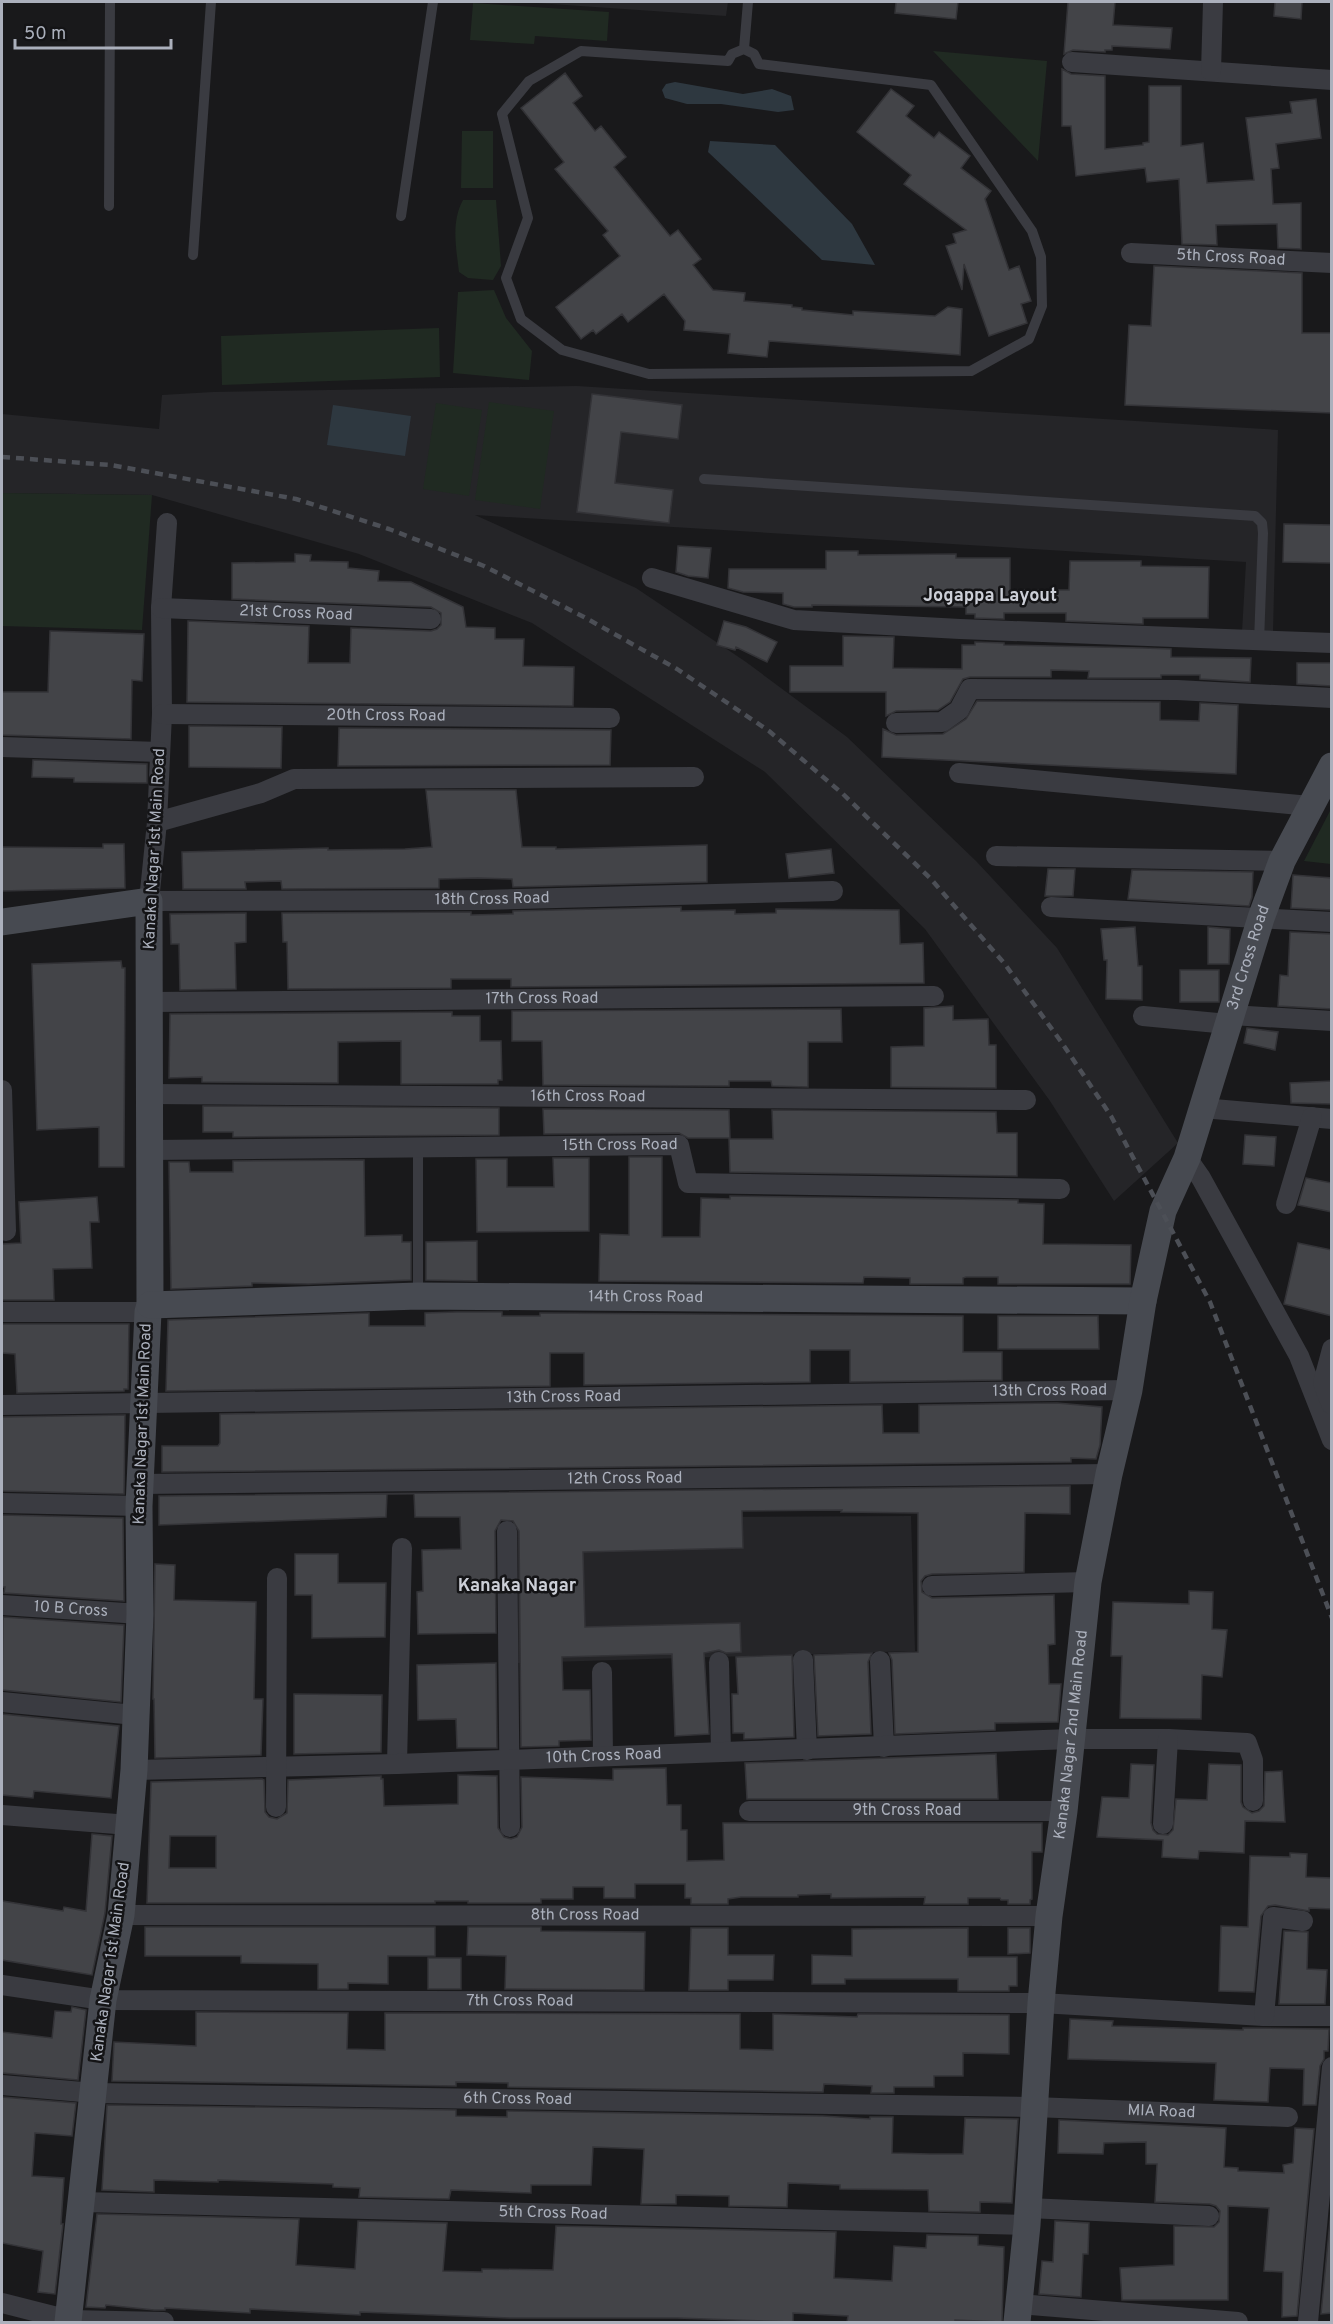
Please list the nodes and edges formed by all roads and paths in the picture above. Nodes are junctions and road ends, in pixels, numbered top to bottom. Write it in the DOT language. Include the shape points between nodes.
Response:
graph roads {
  1 [pos="110,2"];
  2 [pos="211,2"];
  3 [pos="433,2"];
  4 [pos="748,2"];
  5 [pos="1213,2"];
  6 [pos="744,49"];
  7 [pos="1072,62"];
  8 [pos="1211,71"];
  9 [pos="1332,80"];
  10 [pos="109,206"];
  11 [pos="401,216"];
  12 [pos="1131,253"];
  13 [pos="193,255"];
  14 [pos="1332,263"];
  15 [pos="704,478"];
  16 [pos="167,523"];
  17 [pos="652,578"];
  18 [pos="161,608"];
  19 [pos="431,619"];
  20 [pos="1259,642"];
  21 [pos="1332,643"];
  22 [pos="1332,698"];
  23 [pos="162,714"];
  24 [pos="610,718"];
  25 [pos="896,723"];
  26 [pos="2,747"];
  27 [pos="160,752"];
  28 [pos="1332,766"];
  29 [pos="959,774"];
  30 [pos="694,777"];
  31 [pos="1310,807"];
  32 [pos="157,822"];
  33 [pos="996,856"];
  34 [pos="1282,861"];
  35 [pos="833,891"];
  36 [pos="149,901"];
  37 [pos="1051,907"];
  38 [pos="1262,918"];
  39 [pos="2,922"];
  40 [pos="1332,922"];
  41 [pos="934,996"];
  42 [pos="150,1002"];
  43 [pos="1143,1016"];
  44 [pos="1230,1019"];
  45 [pos="1332,1021"];
  46 [pos="2,1090"];
  47 [pos="150,1094"];
  48 [pos="1026,1100"];
  49 [pos="1202,1108"];
  50 [pos="1312,1117"];
  51 [pos="1332,1119"];
  52 [pos="418,1147"];
  53 [pos="150,1150"];
  54 [pos="1187,1158"];
  55 [pos="1060,1189"];
  56 [pos="1286,1204"];
  57 [pos="6,1231"];
  58 [pos="418,1296"];
  59 [pos="1143,1301"];
  60 [pos="149,1308"];
  61 [pos="2,1312"];
  62 [pos="1332,1350"];
  63 [pos="1129,1390"];
  64 [pos="144,1403"];
  65 [pos="2,1405"];
  66 [pos="1332,1405"];
  67 [pos="1332,1440"];
  68 [pos="1109,1474"];
  69 [pos="140,1495"];
  70 [pos="2,1503"];
  71 [pos="507,1531"];
  72 [pos="402,1548"];
  73 [pos="277,1578"];
  74 [pos="1088,1582"];
  75 [pos="932,1586"];
  76 [pos="2,1605"];
  77 [pos="140,1614"];
  78 [pos="803,1660"];
  79 [pos="880,1661"];
  80 [pos="719,1662"];
  81 [pos="602,1672"];
  82 [pos="2,1702"];
  83 [pos="135,1714"];
  84 [pos="1071,1739"];
  85 [pos="1168,1739"];
  86 [pos="884,1747"];
  87 [pos="807,1750"];
  88 [pos="722,1752"];
  89 [pos="603,1756"];
  90 [pos="510,1758"];
  91 [pos="398,1764"];
  92 [pos="275,1767"];
  93 [pos="134,1770"];
  94 [pos="1253,1801"];
  95 [pos="276,1807"];
  96 [pos="749,1811"];
  97 [pos="1064,1811"];
  98 [pos="2,1815"];
  99 [pos="1163,1824"];
  100 [pos="129,1825"];
  101 [pos="510,1827"];
  102 [pos="121,1915"];
  103 [pos="1049,1916"];
  104 [pos="1303,1921"];
  105 [pos="2,1985"];
  106 [pos="103,2000"];
  107 [pos="1041,2003"];
  108 [pos="1264,2016"];
  109 [pos="1332,2016"];
  110 [pos="1332,2067"];
  111 [pos="2,2085"];
  112 [pos="94,2093"];
  113 [pos="1034,2107"];
  114 [pos="1288,2117"];
  115 [pos="81,2202"];
  116 [pos="1028,2216"];
  117 [pos="1209,2216"];
  118 [pos="2,2303"];
  119 [pos="1018,2313"];
  120 [pos="68,2321"];
  121 [pos="164,2322"];
  122 [pos="1238,2322"];
  123 [pos="1308,2322"];
  1 -- 10 [label="lane"];
  2 -- 13 [label="lane"];
  3 -- 11 [label="lane"];
  4 -- 6 [label="lane"];
  5 -- 8 [label="street"];
  6 -- 6 [label="lane" via="754,54 759,64 931,85 1032,231 1041,257 1042,306 1029,339 971,372 649,374 562,350 522,319 506,278 528,218 502,114 508,106 529,81 581,51 729,61 732,54"];
  7 -- 8 [label="street"];
  8 -- 9 [label="street"];
  12 -- 14 [label="street, 5th Cross Road"];
  15 -- 20 [label="lane" via="1255,516 1263,523"];
  16 -- 18 [label="street, Kanaka Nagar 1st Main Road"];
  17 -- 20 [label="street" via="794,620"];
  18 -- 19 [label="street, 21st Cross Road"];
  18 -- 23 [label="street, Kanaka Nagar 1st Main Road"];
  20 -- 21 [label="street"];
  22 -- 25 [label="street" via="1177,690 970,689 959,710 942,722"];
  23 -- 24 [label="street, 20th Cross Road"];
  23 -- 27 [label="street, Kanaka Nagar 1st Main Road"];
  26 -- 27 [label="street"];
  27 -- 32 [label="street, Kanaka Nagar 1st Main Road"];
  28 -- 31 [label="street, 3rd Cross Road"];
  29 -- 31 [label="street"];
  30 -- 32 [label="street" via="294,779 261,793"];
  31 -- 34 [label="street, 3rd Cross Road"];
  32 -- 36 [label="street, Kanaka Nagar 1st Main Road"];
  33 -- 34 [label="street"];
  34 -- 38 [label="street, 3rd Cross Road"];
  35 -- 36 [label="street, 18th Cross Road" via="483,900"];
  36 -- 39 [label="street"];
  36 -- 42 [label="street, Kanaka Nagar 1st Main Road"];
  37 -- 38 [label="street"];
  38 -- 40 [label="street"];
  38 -- 44 [label="street, 3rd Cross Road"];
  41 -- 42 [label="street, 17th Cross Road"];
  42 -- 47 [label="street, Kanaka Nagar 1st Main Road"];
  43 -- 44 [label="street"];
  44 -- 45 [label="street"];
  44 -- 49 [label="street, 3rd Cross Road"];
  46 -- 57 [label="street"];
  47 -- 48 [label="street, 16th Cross Road"];
  47 -- 53 [label="street, Kanaka Nagar 1st Main Road"];
  49 -- 50 [label="street"];
  49 -- 54 [label="street, 3rd Cross Road"];
  50 -- 51 [label="street"];
  50 -- 56 [label="street"];
  52 -- 53 [label="street, 15th Cross Road"];
  52 -- 55 [label="street, 15th Cross Road" via="679,1145 688,1183"];
  52 -- 58 [label="lane"];
  53 -- 60 [label="street, Kanaka Nagar 1st Main Road"];
  54 -- 59 [label="street, Kanaka Nagar 2nd Main Road" via="1163,1211"];
  54 -- 67 [label="street" via="1275,1309 1299,1356"];
  58 -- 59 [label="street, 14th Cross Road"];
  58 -- 60 [label="street, 14th Cross Road"];
  59 -- 63 [label="street, Kanaka Nagar 2nd Main Road"];
  60 -- 61 [label="street"];
  60 -- 64 [label="street, Kanaka Nagar 1st Main Road"];
  62 -- 66 [label="street" via="1323,1383"];
  63 -- 64 [label="street, 13th Cross Road"];
  63 -- 68 [label="street, Kanaka Nagar 2nd Main Road"];
  64 -- 65 [label="street, 13th Cross Road"];
  64 -- 69 [label="street, Kanaka Nagar 1st Main Road"];
  68 -- 69 [label="street, 12th Cross Road"];
  68 -- 74 [label="street, Kanaka Nagar 2nd Main Road"];
  69 -- 70 [label="street, 12th Cross Road"];
  69 -- 77 [label="street, Kanaka Nagar 1st Main Road"];
  71 -- 90 [label="street"];
  72 -- 91 [label="street"];
  73 -- 92 [label="street"];
  74 -- 75 [label="street"];
  74 -- 84 [label="street, Kanaka Nagar 2nd Main Road"];
  76 -- 77 [label="street, 10 B Cross"];
  77 -- 83 [label="street, Kanaka Nagar 1st Main Road"];
  78 -- 87 [label="street"];
  79 -- 86 [label="street"];
  80 -- 88 [label="street"];
  81 -- 89 [label="street"];
  82 -- 83 [label="street"];
  83 -- 93 [label="street, Kanaka Nagar 1st Main Road"];
  84 -- 85 [label="street, 10th Cross Road"];
  84 -- 86 [label="street, 10th Cross Road"];
  84 -- 97 [label="street, Kanaka Nagar 2nd Main Road"];
  85 -- 94 [label="street, 10th Cross Road" via="1247,1743 1253,1760"];
  85 -- 99 [label="street"];
  86 -- 87 [label="street, 10th Cross Road"];
  87 -- 88 [label="street, 10th Cross Road"];
  88 -- 89 [label="street, 10th Cross Road"];
  89 -- 90 [label="street, 10th Cross Road"];
  90 -- 91 [label="street, 10th Cross Road"];
  90 -- 101 [label="street"];
  91 -- 92 [label="street, 10th Cross Road"];
  92 -- 93 [label="street, 10th Cross Road"];
  92 -- 95 [label="street"];
  93 -- 100 [label="street, Kanaka Nagar 1st Main Road"];
  96 -- 97 [label="street, 9th Cross Road"];
  97 -- 103 [label="street, Kanaka Nagar 2nd Main Road"];
  98 -- 100 [label="street"];
  100 -- 102 [label="street, Kanaka Nagar 1st Main Road"];
  102 -- 103 [label="street, 8th Cross Road"];
  102 -- 106 [label="street, Kanaka Nagar 1st Main Road"];
  103 -- 107 [label="street, Kanaka Nagar 2nd Main Road"];
  104 -- 108 [label="street" via="1274,1917"];
  105 -- 106 [label="street, 7th Cross Road"];
  106 -- 107 [label="street, 7th Cross Road"];
  106 -- 112 [label="street, Kanaka Nagar 1st Main Road"];
  107 -- 108 [label="street, 7th Cross Road"];
  107 -- 113 [label="street, Kanaka Nagar 2nd Main Road"];
  108 -- 109 [label="street, 7th Cross Road"];
  110 -- 123 [label="street"];
  111 -- 112 [label="street, 6th Cross Road"];
  112 -- 113 [label="street, 6th Cross Road"];
  112 -- 115 [label="street, Kanaka Nagar 1st Main Road"];
  113 -- 114 [label="street, MIA Road"];
  113 -- 116 [label="street, Kanaka Nagar 2nd Main Road"];
  115 -- 116 [label="street, 5th Cross Road"];
  115 -- 120 [label="street, Kanaka Nagar 1st Main Road"];
  116 -- 117 [label="street, 5th Cross Road"];
  116 -- 119 [label="street, Kanaka Nagar 2nd Main Road"];
  118 -- 120 [label="street"];
  119 -- 122 [label="street"];
  120 -- 121 [label="street"];
}
